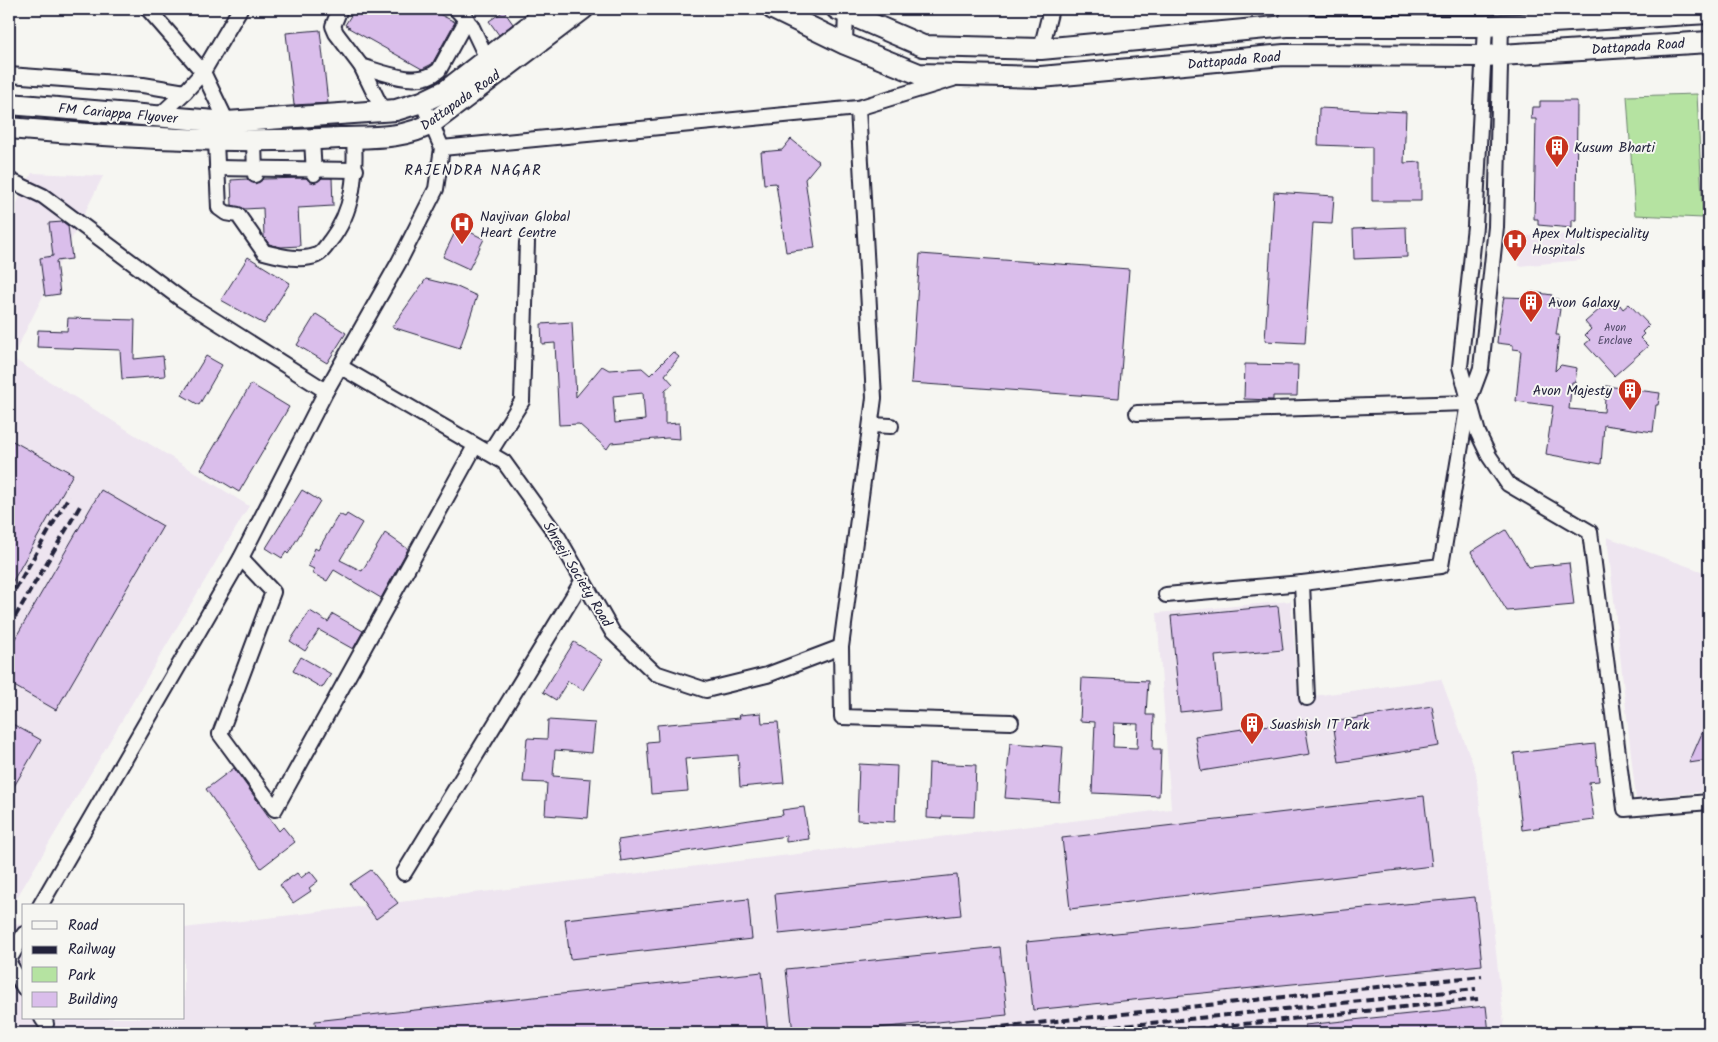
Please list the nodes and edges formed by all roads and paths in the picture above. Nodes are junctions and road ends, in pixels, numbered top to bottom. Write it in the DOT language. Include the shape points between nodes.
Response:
graph roads {
  1 [pos="148,9"];
  2 [pos="240,9"];
  3 [pos="340,9"];
  4 [pos="551,9"];
  5 [pos="584,9"];
  6 [pos="773,9"];
  7 [pos="1051,9"];
  8 [pos="1306,9"];
  9 [pos="843,10"];
  10 [pos="451,11"];
  11 [pos="1709,13"];
  12 [pos="1667,16"];
  13 [pos="1286,18"];
  14 [pos="467,19"];
  15 [pos="1493,26"];
  16 [pos="1709,42"];
  17 [pos="845,44"];
  18 [pos="1668,44"];
  19 [pos="1041,49"];
  20 [pos="1493,56"];
  21 [pos="361,66"];
  22 [pos="491,67"];
  23 [pos="203,72"];
  24 [pos="9,75"];
  25 [pos="966,75"];
  26 [pos="443,91"];
  27 [pos="185,92"];
  28 [pos="422,102"];
  29 [pos="9,104"];
  30 [pos="858,108"];
  31 [pos="390,110"];
  32 [pos="151,116"];
  33 [pos="432,123"];
  34 [pos="9,128"];
  35 [pos="223,135"];
  36 [pos="354,138"];
  37 [pos="312,140"];
  38 [pos="254,141"];
  39 [pos="442,148"];
  40 [pos="217,168"];
  41 [pos="356,170"];
  42 [pos="255,172"];
  43 [pos="314,172"];
  44 [pos="9,180"];
  45 [pos="1475,226"];
  46 [pos="1496,227"];
  47 [pos="527,242"];
  48 [pos="1462,349"];
  49 [pos="1482,350"];
  50 [pos="341,367"];
  51 [pos="326,391"];
  52 [pos="1468,403"];
  53 [pos="1137,413"];
  54 [pos="871,425"];
  55 [pos="891,426"];
  56 [pos="475,446"];
  57 [pos="490,452"];
  58 [pos="241,558"];
  59 [pos="583,580"];
  60 [pos="1302,583"];
  61 [pos="1166,595"];
  62 [pos="841,647"];
  63 [pos="1307,698"];
  64 [pos="1011,722"];
  65 [pos="1709,802"];
  66 [pos="404,873"];
  67 [pos="41,904"];
  68 [pos="22,938"];
  69 [pos="9,962"];
  70 [pos="22,985"];
  1 -- 23 [label="street"];
  2 -- 23 [label="street"];
  3 -- 21 [label="street" via="334,26 336,33"];
  4 -- 22 [label="main road"];
  5 -- 22 [label="main road, Dattapada Road"];
  6 -- 17 [label="main road, Dattapada Road"];
  7 -- 19 [label="street"];
  8 -- 13 [label="street" via="1300,15"];
  9 -- 17 [label="street"];
  9 -- 19 [label="main road" via="924,46"];
  10 -- 14 [label="street"];
  11 -- 12 [label="main road"];
  12 -- 15 [label="main road"];
  12 -- 18 [label="main road"];
  13 -- 15 [label="main road"];
  13 -- 19 [label="main road"];
  14 -- 22 [label="street"];
  14 -- 26 [label="street" via="439,70"];
  15 -- 20 [label="street"];
  16 -- 18 [label="main road, Dattapada Road"];
  17 -- 25 [label="main road, Dattapada Road" via="919,74"];
  18 -- 20 [label="main road, Dattapada Road"];
  20 -- 25 [label="main road, Dattapada Road" via="1284,55 1040,77"];
  20 -- 45 [label="street"];
  20 -- 46 [label="street"];
  21 -- 26 [label="street"];
  21 -- 31 [label="street"];
  22 -- 26 [label="main road"];
  23 -- 27 [label="street"];
  23 -- 35 [label="street"];
  24 -- 27 [label="street" via="143,85"];
  25 -- 30 [label="street"];
  26 -- 28 [label="main road"];
  26 -- 33 [label="main road, Dattapada Road"];
  27 -- 32 [label="street"];
  28 -- 31 [label="main road"];
  28 -- 33 [label="street"];
  29 -- 32 [label="main road, FM Cariappa Flyover"];
  30 -- 39 [label="street"];
  30 -- 54 [label="street" via="874,398"];
  31 -- 35 [label="main road"];
  32 -- 35 [label="main road, FM Cariappa Flyover"];
  33 -- 36 [label="main road, Dattapada Road" via="404,134"];
  33 -- 39 [label="street"];
  34 -- 35 [label="main road, FM Cariappa Flyover" via="142,137"];
  35 -- 38 [label="main road, Dattapada Road"];
  35 -- 40 [label="street"];
  36 -- 37 [label="main road, Dattapada Road"];
  36 -- 41 [label="street"];
  37 -- 38 [label="main road, Dattapada Road"];
  37 -- 43 [label="street"];
  38 -- 42 [label="street"];
  39 -- 50 [label="street" via="436,189"];
  40 -- 41 [label="street" via="220,208 238,215 264,252 307,258 319,255 338,231 348,207"];
  40 -- 42 [label="street"];
  41 -- 43 [label="street"];
  42 -- 43 [label="street"];
  44 -- 51 [label="street" via="43,196 181,299"];
  45 -- 46 [label="street"];
  45 -- 48 [label="street"];
  46 -- 49 [label="street"];
  47 -- 57 [label="street" via="522,401"];
  48 -- 49 [label="street"];
  48 -- 52 [label="street" via="1460,368"];
  49 -- 52 [label="street" via="1480,368"];
  50 -- 51 [label="street"];
  50 -- 56 [label="street, Shreeji Society Road"];
  51 -- 58 [label="street"];
  52 -- 53 [label="street"];
  52 -- 60 [label="street" via="1441,566"];
  52 -- 65 [label="street" via="1489,456 1508,484 1590,532 1625,810"];
  54 -- 55 [label="street"];
  54 -- 62 [label="street"];
  56 -- 57 [label="street, Shreeji Society Road"];
  56 -- 58 [label="street" via="275,809 220,734 272,592"];
  57 -- 59 [label="street, Shreeji Society Road" via="504,462 558,537"];
  58 -- 67 [label="street"];
  59 -- 62 [label="street, Shreeji Society Road" via="613,633 655,672 706,690 767,675"];
  59 -- 66 [label="street"];
  60 -- 61 [label="street"];
  60 -- 63 [label="street"];
  62 -- 64 [label="street" via="842,717"];
  68 -- 69 [label="street"];
  69 -- 70 [label="street"];
}
